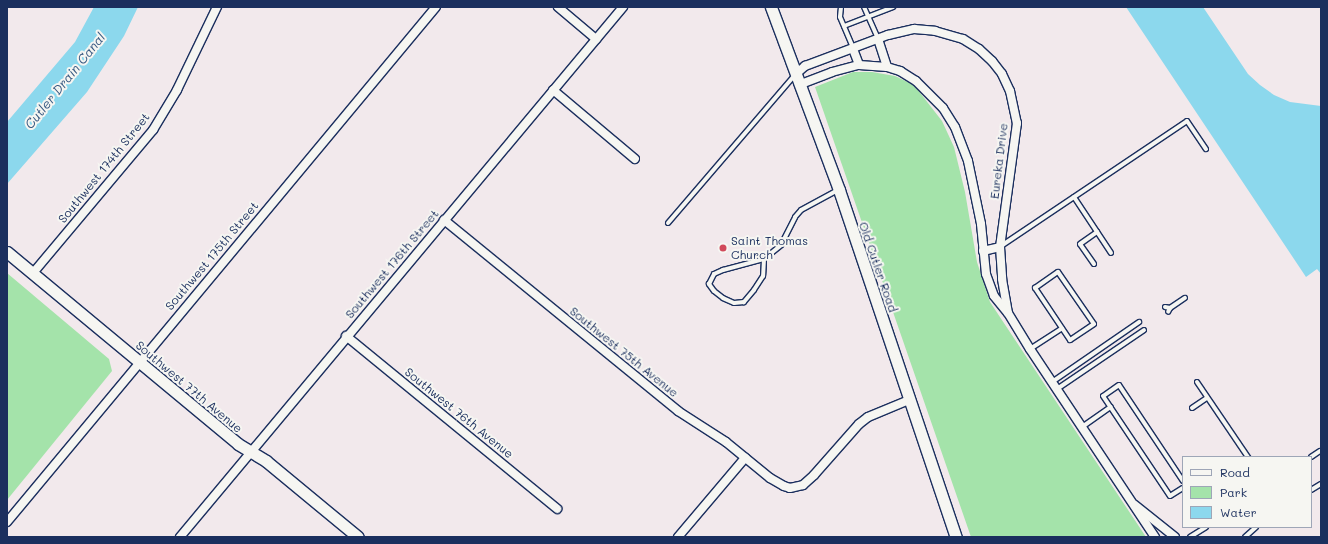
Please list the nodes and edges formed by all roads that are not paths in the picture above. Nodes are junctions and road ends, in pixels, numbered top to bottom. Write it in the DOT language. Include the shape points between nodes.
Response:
graph roads {
  1 [pos="217,7"];
  2 [pos="436,7"];
  3 [pos="558,7"];
  4 [pos="623,7"];
  5 [pos="771,7"];
  6 [pos="841,7"];
  7 [pos="864,7"];
  8 [pos="893,7"];
  9 [pos="869,17"];
  10 [pos="844,26"];
  11 [pos="596,39"];
  12 [pos="878,39"];
  13 [pos="853,49"];
  14 [pos="859,65"];
  15 [pos="887,67"];
  16 [pos="799,78"];
  17 [pos="553,90"];
  18 [pos="1206,149"];
  19 [pos="635,159"];
  20 [pos="839,190"];
  21 [pos="1074,196"];
  22 [pos="444,220"];
  23 [pos="668,223"];
  24 [pos="1097,232"];
  25 [pos="1000,247"];
  26 [pos="983,251"];
  27 [pos="7,252"];
  28 [pos="1111,252"];
  29 [pos="764,259"];
  30 [pos="1094,264"];
  31 [pos="33,273"];
  32 [pos="1184,298"];
  33 [pos="1165,308"];
  34 [pos="1008,313"];
  35 [pos="1139,322"];
  36 [pos="1062,328"];
  37 [pos="1144,330"];
  38 [pos="346,336"];
  39 [pos="1030,350"];
  40 [pos="140,362"];
  41 [pos="1052,382"];
  42 [pos="1197,382"];
  43 [pos="1057,390"];
  44 [pos="1207,398"];
  45 [pos="909,400"];
  46 [pos="1111,408"];
  47 [pos="1192,408"];
  48 [pos="1082,427"];
  49 [pos="1320,451"];
  50 [pos="250,452"];
  51 [pos="1247,456"];
  52 [pos="1312,456"];
  53 [pos="745,458"];
  54 [pos="1182,480"];
  55 [pos="1321,484"];
  56 [pos="1182,489"];
  57 [pos="1312,489"];
  58 [pos="1133,504"];
  59 [pos="558,509"];
  60 [pos="7,522"];
  61 [pos="1204,528"];
  62 [pos="1255,528"];
  63 [pos="180,537"];
  64 [pos="358,537"];
  65 [pos="678,537"];
  66 [pos="956,537"];
  67 [pos="1155,537"];
  68 [pos="1175,537"];
  69 [pos="1190,537"];
  70 [pos="1245,537"];
  1 -- 31 [label="street, Southwest 174th Street" via="177,90 153,130"];
  2 -- 40 [label="street, Southwest 175th Street"];
  3 -- 11 [label="street"];
  4 -- 11 [label="street, Southwest 176th Street"];
  5 -- 16 [label="main road, Old Cutler Road"];
  6 -- 10 [label="lane" via="840,17"];
  7 -- 9 [label="lane"];
  8 -- 9 [label="lane"];
  9 -- 10 [label="lane"];
  9 -- 12 [label="lane"];
  10 -- 13 [label="lane"];
  11 -- 17 [label="street, Southwest 176th Street"];
  12 -- 13 [label="street, Eureka Drive"];
  12 -- 15 [label="street"];
  12 -- 25 [label="street, Eureka Drive" via="914,30 945,33 979,49 1002,74 1010,90 1017,123"];
  13 -- 14 [label="street"];
  13 -- 16 [label="street, Eureka Drive" via="806,66"];
  14 -- 15 [label="street, Eureka Drive"];
  14 -- 16 [label="street, Eureka Drive"];
  15 -- 26 [label="street, Eureka Drive" via="924,86 943,108 955,128 968,161 981,224"];
  16 -- 20 [label="main road, Old Cutler Road"];
  16 -- 23 [label="lane"];
  17 -- 19 [label="street"];
  17 -- 22 [label="street, Southwest 176th Street"];
  18 -- 21 [label="lane" via="1187,121"];
  20 -- 29 [label="lane" via="801,210 781,245"];
  20 -- 45 [label="main road, Old Cutler Road"];
  21 -- 24 [label="lane"];
  21 -- 25 [label="lane"];
  22 -- 38 [label="street, Southwest 176th Street"];
  22 -- 53 [label="street, Southwest 75th Avenue" via="678,411 715,434"];
  24 -- 28 [label="lane"];
  24 -- 30 [label="lane" via="1080,244"];
  25 -- 26 [label="street"];
  25 -- 34 [label="street, Eureka Drive"];
  26 -- 34 [label="street, Eureka Drive" via="990,287"];
  27 -- 31 [label="main road, Southwest 77th Avenue"];
  29 -- 29 [label="lane" via="714,274 709,284 723,298 734,303 744,302 763,276"];
  31 -- 40 [label="main road, Southwest 77th Avenue"];
  32 -- 33 [label="lane" via="1169,310"];
  34 -- 39 [label="street, Eureka Drive"];
  35 -- 41 [label="lane"];
  36 -- 36 [label="lane" via="1070,340 1094,324 1058,272 1034,288"];
  36 -- 39 [label="lane"];
  37 -- 43 [label="lane"];
  38 -- 50 [label="street, Southwest 176th Street"];
  38 -- 59 [label="street, Southwest 76th Avenue"];
  39 -- 41 [label="street, Eureka Drive"];
  40 -- 50 [label="main road, Southwest 77th Avenue"];
  40 -- 60 [label="street, Southwest 175th Street"];
  41 -- 43 [label="street, Eureka Drive"];
  42 -- 44 [label="lane"];
  43 -- 48 [label="street, Eureka Drive"];
  44 -- 47 [label="lane"];
  44 -- 51 [label="lane"];
  45 -- 53 [label="street, Southwest 75th Avenue" via="864,420 849,433 808,481 797,488 776,482"];
  45 -- 66 [label="main road, Old Cutler Road"];
  46 -- 48 [label="lane"];
  46 -- 54 [label="lane" via="1103,396 1119,385"];
  46 -- 56 [label="lane" via="1170,496"];
  48 -- 58 [label="street, Eureka Drive"];
  49 -- 52 [label="lane"];
  50 -- 63 [label="street, Southwest 176th Street"];
  50 -- 64 [label="main road, Southwest 77th Avenue" via="266,461"];
  53 -- 65 [label="street"];
  55 -- 57 [label="lane"];
  58 -- 67 [label="street, Eureka Drive"];
  58 -- 68 [label="street, Eureka Drive"];
  61 -- 69 [label="lane"];
  62 -- 70 [label="lane"];
}
